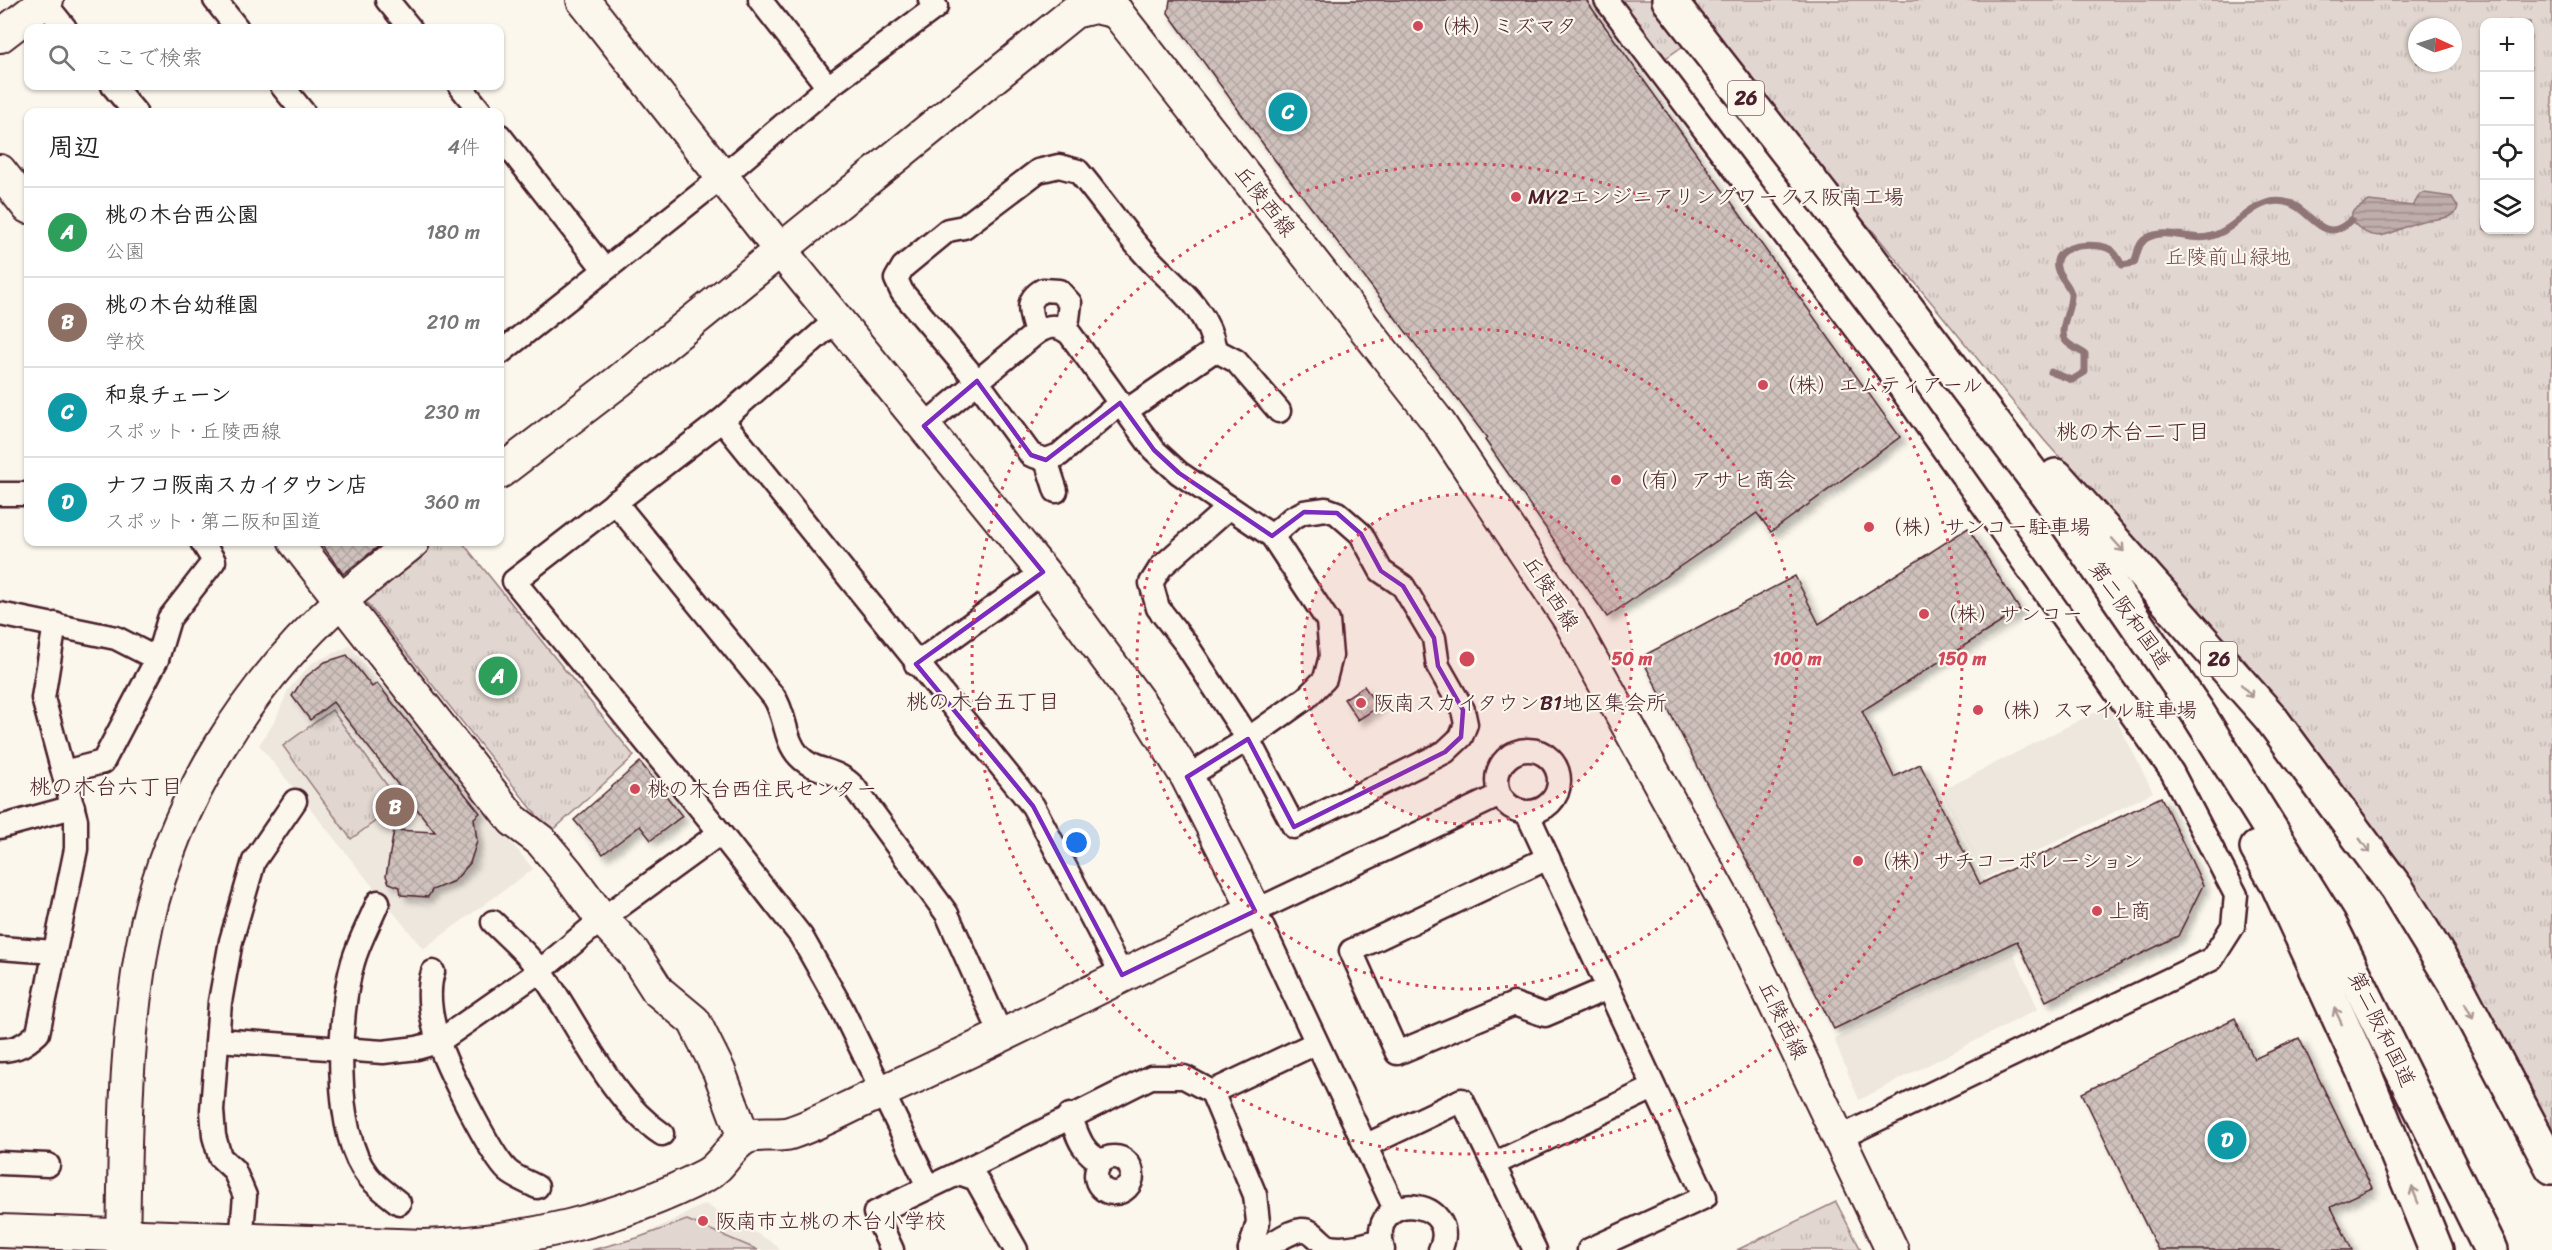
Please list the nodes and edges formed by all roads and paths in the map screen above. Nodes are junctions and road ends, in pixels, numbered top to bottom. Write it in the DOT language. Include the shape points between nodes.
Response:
graph roads {
  1 [pos="215,0"];
  2 [pos="387,0"];
  3 [pos="583,0"];
  4 [pos="760,0"];
  5 [pos="930,0"];
  6 [pos="1606,0"];
  7 [pos="1670,0"];
  8 [pos="45,1"];
  9 [pos="1114,4"];
  10 [pos="62,24"];
  11 [pos="234,24"];
  12 [pos="407,24"];
  13 [pos="0,36"];
  14 [pos="828,87"];
  15 [pos="116,90"];
  16 [pos="285,90"];
  17 [pos="463,90"];
  18 [pos="132,108"];
  19 [pos="300,108"];
  20 [pos="478,108"];
  21 [pos="504,141"];
  22 [pos="0,171"];
  23 [pos="722,177"];
  24 [pos="1822,196"];
  25 [pos="24,202"];
  26 [pos="780,250"];
  27 [pos="604,270"];
  28 [pos="836,320"];
  29 [pos="1062,328"];
  30 [pos="1036,333"];
  31 [pos="504,347"];
  32 [pos="1215,350"];
  33 [pos="977,381"];
  34 [pos="1123,407"];
  35 [pos="1279,411"];
  36 [pos="722,420"];
  37 [pos="924,426"];
  38 [pos="1046,460"];
  39 [pos="504,469"];
  40 [pos="1056,491"];
  41 [pos="24,493"];
  42 [pos="0,494"];
  43 [pos="615,502"];
  44 [pos="1228,507"];
  45 [pos="1272,536"];
  46 [pos="205,546"];
  47 [pos="298,546"];
  48 [pos="409,546"];
  49 [pos="1043,572"];
  50 [pos="342,600"];
  51 [pos="0,614"];
  52 [pos="55,624"];
  53 [pos="157,659"];
  54 [pos="916,664"];
  55 [pos="2196,710"];
  56 [pos="1248,739"];
  57 [pos="64,772"];
  58 [pos="1186,777"];
  59 [pos="1500,795"];
  60 [pos="295,801"];
  61 [pos="73,807"];
  62 [pos="1527,813"];
  63 [pos="0,826"];
  64 [pos="720,833"];
  65 [pos="1548,858"];
  66 [pos="378,902"];
  67 [pos="1255,911"];
  68 [pos="602,919"];
  69 [pos="493,922"];
  70 [pos="0,948"];
  71 [pos="54,952"];
  72 [pos="540,971"];
  73 [pos="433,972"];
  74 [pos="1122,975"];
  75 [pos="1608,988"];
  76 [pos="1001,1034"];
  77 [pos="218,1040"];
  78 [pos="438,1042"];
  79 [pos="1316,1043"];
  80 [pos="340,1048"];
  81 [pos="0,1050"];
  82 [pos="1653,1088"];
  83 [pos="884,1091"];
  84 [pos="1212,1092"];
  85 [pos="1070,1115"];
  86 [pos="662,1134"];
  87 [pos="744,1138"];
  88 [pos="1839,1138"];
  89 [pos="1365,1146"];
  90 [pos="1102,1161"];
  91 [pos="0,1163"];
  92 [pos="1494,1164"];
  93 [pos="48,1165"];
  94 [pos="2552,1167"];
  95 [pos="959,1173"];
  96 [pos="928,1186"];
  97 [pos="537,1187"];
  98 [pos="399,1203"];
  99 [pos="1395,1209"];
  100 [pos="17,1238"];
  101 [pos="241,1240"];
  102 [pos="123,1243"];
  103 [pos="1382,1245"];
  104 [pos="892,1250"];
  105 [pos="1016,1250"];
  106 [pos="1250,1250"];
  107 [pos="1440,1250"];
  108 [pos="1535,1250"];
  109 [pos="1589,1250"];
  110 [pos="1892,1250"];
  111 [pos="2436,1250"];
  112 [pos="2491,1250"];
  1 -- 11 [label="street"];
  2 -- 12 [label="street"];
  3 -- 23 [label="street"];
  4 -- 14 [label="street"];
  5 -- 14 [label="street" via="936,7"];
  6 -- 88 [label="street" via="1885,367 2172,771 2236,895 2233,926 2212,959"];
  7 -- 24 [label="highway, 第二阪和国道 / 26"];
  8 -- 10 [label="street"];
  8 -- 13 [label="street"];
  9 -- 26 [label="street" via="1074,12"];
  9 -- 88 [label="street, 丘陵西線" via="1439,423 1569,619 1735,920"];
  14 -- 23 [label="street"];
  15 -- 18 [label="street"];
  16 -- 19 [label="street"];
  17 -- 20 [label="street"];
  21 -- 27 [label="street"];
  22 -- 25 [label="street"];
  23 -- 26 [label="street"];
  23 -- 27 [label="street"];
  24 -- 55 [label="highway, 第二阪和国道 / 26" via="2047,494"];
  24 -- 94 [label="highway, 26, one-way" via="2058,478 2270,717 2397,889 2456,985"];
  26 -- 28 [label="street"];
  26 -- 39 [label="street"];
  27 -- 31 [label="street"];
  28 -- 36 [label="street"];
  28 -- 37 [label="street"];
  29 -- 30 [label="street" via="1047,327"];
  29 -- 30 [label="street" via="1070,303 1059,291 1043,290 1031,300 1029,308"];
  29 -- 34 [label="street"];
  30 -- 33 [label="street"];
  32 -- 33 [label="street" via="1205,319 1187,294 1155,266 1078,171 1059,166 1038,171 964,227 948,230 903,267 896,279"];
  32 -- 34 [label="street"];
  32 -- 35 [label="street" via="1236,361"];
  33 -- 37 [label="street"];
  33 -- 38 [label="street" via="1031,455"];
  34 -- 38 [label="street"];
  34 -- 44 [label="street" via="1154,450"];
  36 -- 43 [label="street"];
  36 -- 54 [label="street"];
  37 -- 49 [label="street"];
  38 -- 40 [label="street"];
  41 -- 42 [label="street"];
  43 -- 64 [label="street" via="514,581"];
  43 -- 76 [label="street" via="782,708 798,755 808,765 842,775 947,914"];
  44 -- 45 [label="street"];
  44 -- 56 [label="street" via="1161,567 1151,583 1158,608"];
  45 -- 56 [label="street" via="1328,621 1331,656 1325,679 1306,698"];
  45 -- 56 [label="street" via="1292,518 1326,509 1337,513 1361,534 1381,571 1403,585 1434,638 1438,666 1463,710 1466,724 1461,737 1445,752 1294,827"];
  46 -- 53 [label="street" via="214,561 169,619"];
  47 -- 50 [label="street"];
  48 -- 50 [label="street"];
  49 -- 54 [label="street"];
  49 -- 58 [label="street" via="1147,713"];
  50 -- 68 [label="street" via="513,820 541,841"];
  50 -- 102 [label="street" via="282,661 246,707 199,784 168,855 147,924 138,982 127,1084"];
  51 -- 52 [label="street"];
  52 -- 53 [label="street" via="116,638"];
  52 -- 57 [label="street" via="44,698"];
  53 -- 57 [label="street" via="103,762"];
  54 -- 74 [label="street" via="1033,806"];
  111 -- 55 [label="highway, 26, one-way" via="2363,1070 2282,893 2226,795"];
  55 -- 112 [label="highway, 第二阪和国道 / 26" via="2329,923"];
  56 -- 58 [label="street"];
  57 -- 61 [label="street"];
  58 -- 67 [label="street"];
  59 -- 62 [label="street" via="1507,804"];
  59 -- 62 [label="street" via="1498,773 1511,755 1529,750 1544,754 1558,772 1559,787 1548,806"];
  59 -- 67 [label="street"];
  60 -- 77 [label="street" via="254,861 231,941"];
  61 -- 63 [label="street"];
  61 -- 71 [label="street" via="75,849"];
  62 -- 65 [label="street"];
  64 -- 68 [label="street"];
  64 -- 83 [label="street" via="801,936"];
  65 -- 75 [label="street"];
  65 -- 75 [label="street" via="1351,951 1397,1053 1514,1004 1545,1015"];
  66 -- 80 [label="street" via="353,962"];
  67 -- 74 [label="street"];
  67 -- 79 [label="street"];
  68 -- 72 [label="street"];
  68 -- 87 [label="street" via="633,952 658,991 694,1021 719,1071"];
  69 -- 72 [label="street"];
  70 -- 71 [label="street"];
  71 -- 81 [label="street" via="38,1033 13,1050"];
  72 -- 78 [label="street"];
  72 -- 86 [label="street" via="621,1094"];
  73 -- 78 [label="street" via="430,1003"];
  74 -- 76 [label="street"];
  75 -- 82 [label="street"];
  76 -- 83 [label="street"];
  77 -- 80 [label="street"];
  77 -- 101 [label="street" via="212,1110 214,1136 220,1157 234,1170 245,1196"];
  78 -- 80 [label="street" via="383,1052"];
  78 -- 97 [label="street" via="484,1138 508,1171"];
  79 -- 84 [label="street"];
  79 -- 89 [label="street"];
  80 -- 98 [label="street" via="343,1100 353,1147 367,1176"];
  82 -- 92 [label="street"];
  82 -- 109 [label="street" via="1705,1197"];
  83 -- 87 [label="street" via="791,1133"];
  83 -- 96 [label="street"];
  84 -- 85 [label="street" via="1184,1077 1151,1077"];
  84 -- 106 [label="street" via="1255,1195 1258,1222"];
  85 -- 90 [label="street" via="1083,1146 1093,1158"];
  85 -- 95 [label="street"];
  87 -- 101 [label="street" via="709,1174 678,1190 588,1220 512,1239 425,1246"];
  88 -- 110 [label="street, 丘陵西線"];
  89 -- 92 [label="street" via="1462,1100"];
  89 -- 99 [label="street"];
  91 -- 93 [label="street"];
  92 -- 108 [label="street"];
  95 -- 96 [label="street"];
  95 -- 105 [label="street" via="976,1179"];
  96 -- 104 [label="street" via="875,1213"];
  99 -- 103 [label="street" via="1385,1219"];
  99 -- 107 [label="street" via="1413,1205 1432,1213 1442,1227"];
  100 -- 102 [label="street"];
  101 -- 102 [label="street"];
  103 -- 106 [label="street" via="1328,1247 1302,1230 1268,1247"];
}
